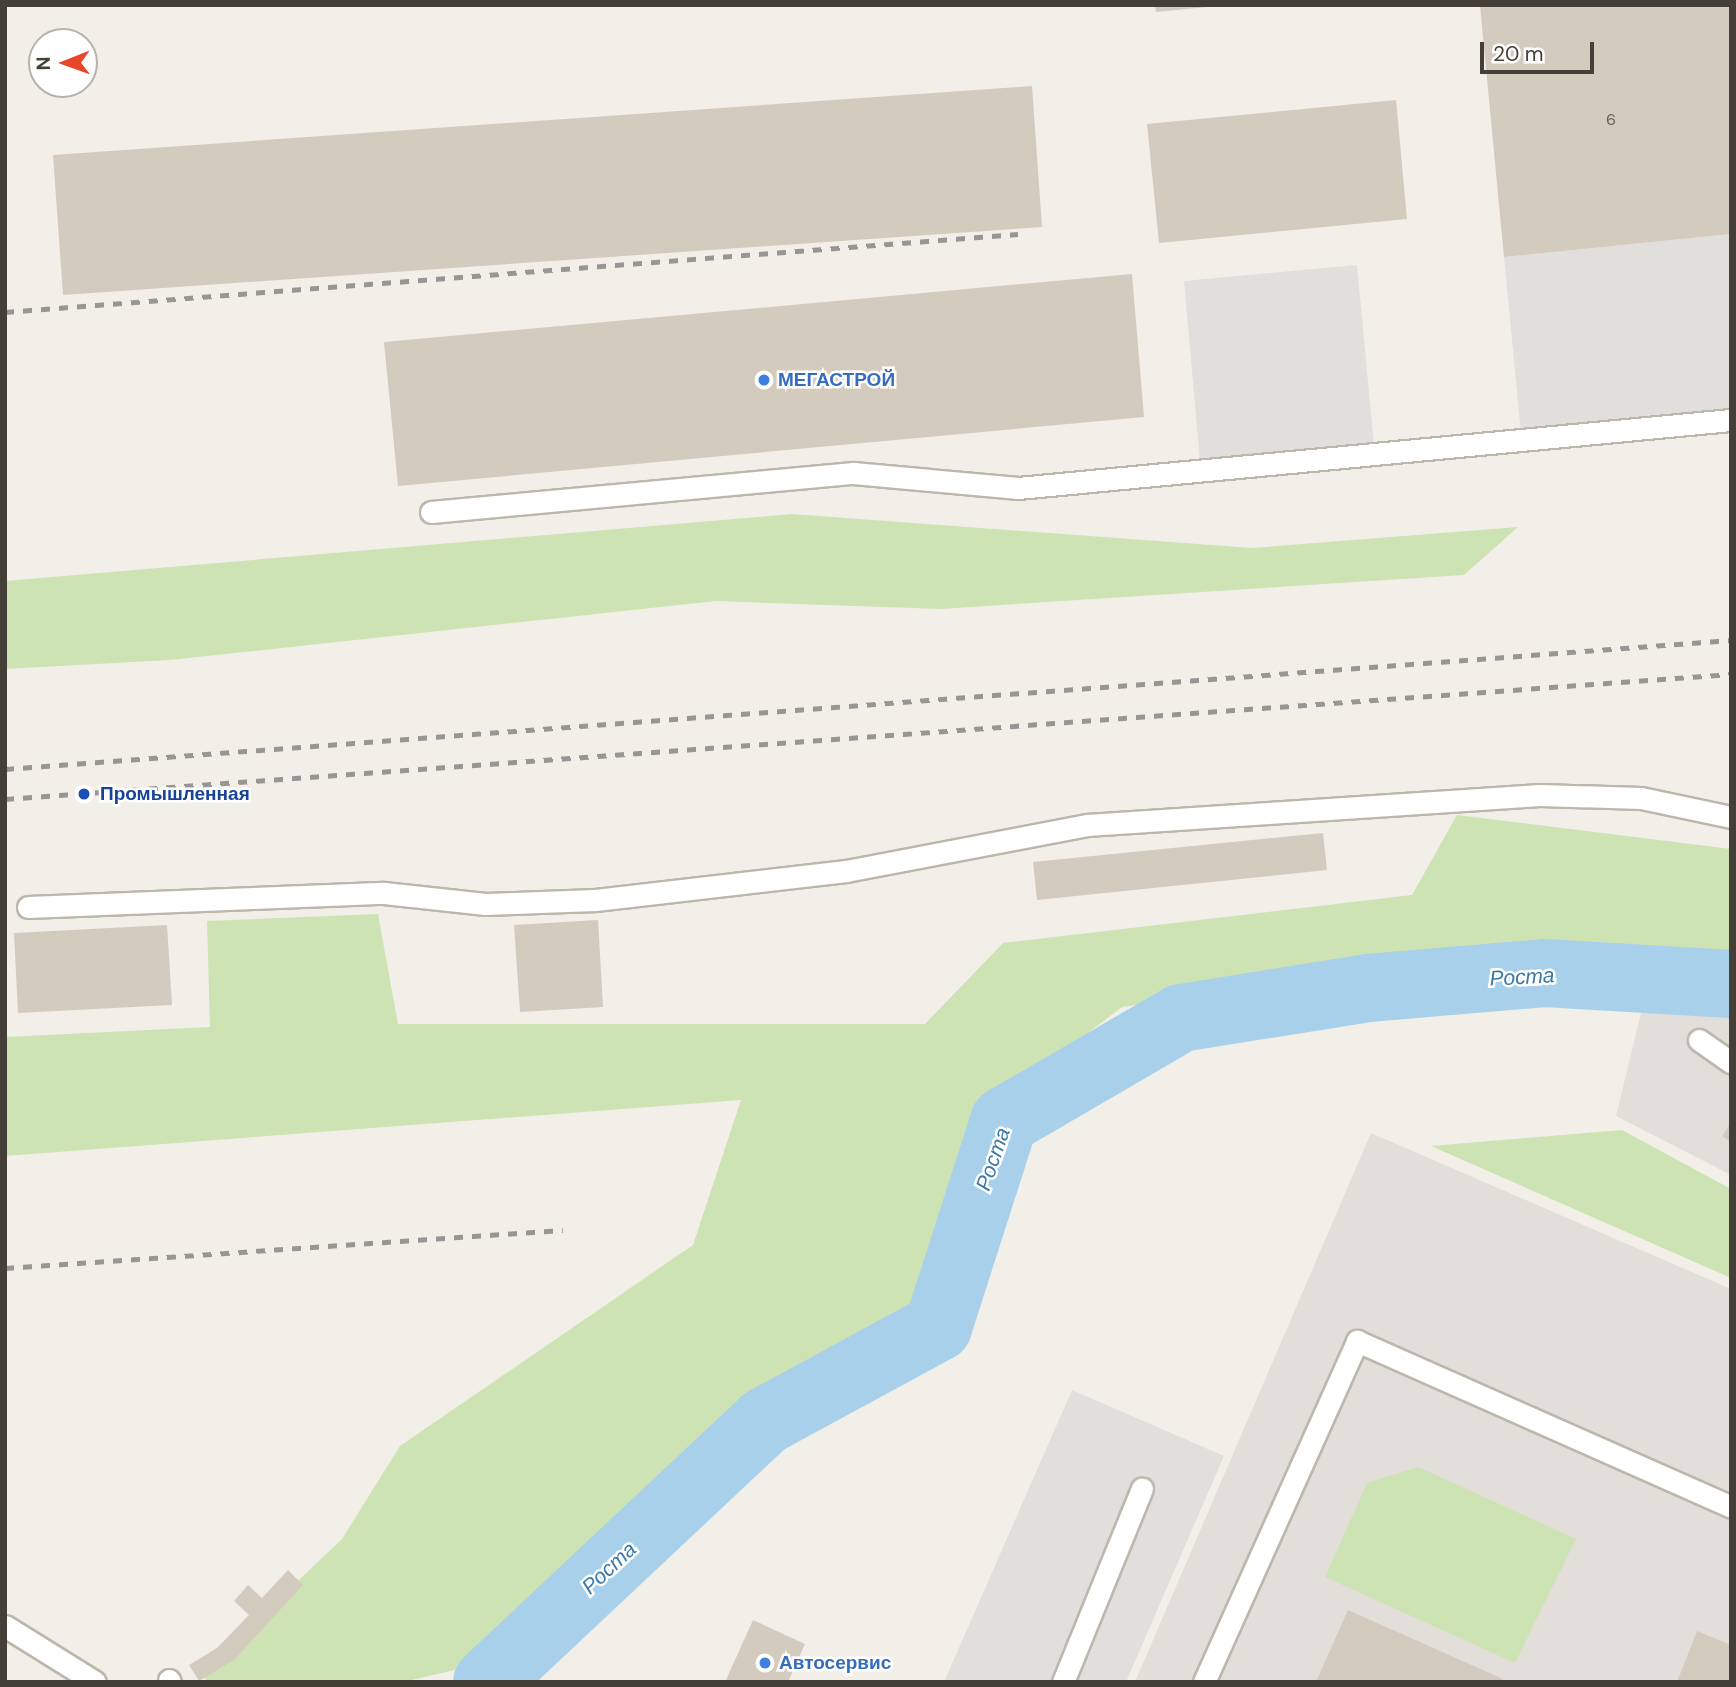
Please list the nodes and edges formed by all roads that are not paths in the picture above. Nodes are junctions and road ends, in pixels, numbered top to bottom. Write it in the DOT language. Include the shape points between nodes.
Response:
graph roads {
  1 [pos="1731,420"];
  2 [pos="431,512"];
  3 [pos="1731,817"];
  4 [pos="28,907"];
  5 [pos="1699,1040"];
  6 [pos="1731,1062"];
  7 [pos="1142,1488"];
  8 [pos="1731,1507"];
  9 [pos="5,1626"];
  10 [pos="95,1682"];
  11 [pos="1063,1682"];
  12 [pos="1204,1682"];
  1 -- 2 [label="lane" via="1018,488 853,473"];
  3 -- 4 [label="lane" via="1641,799 1540,794 1087,825 846,870 594,900 485,904 384,893"];
  5 -- 6 [label="lane"];
  7 -- 11 [label="lane"];
  8 -- 12 [label="lane" via="1357,1341"];
  9 -- 10 [label="lane"];
}
